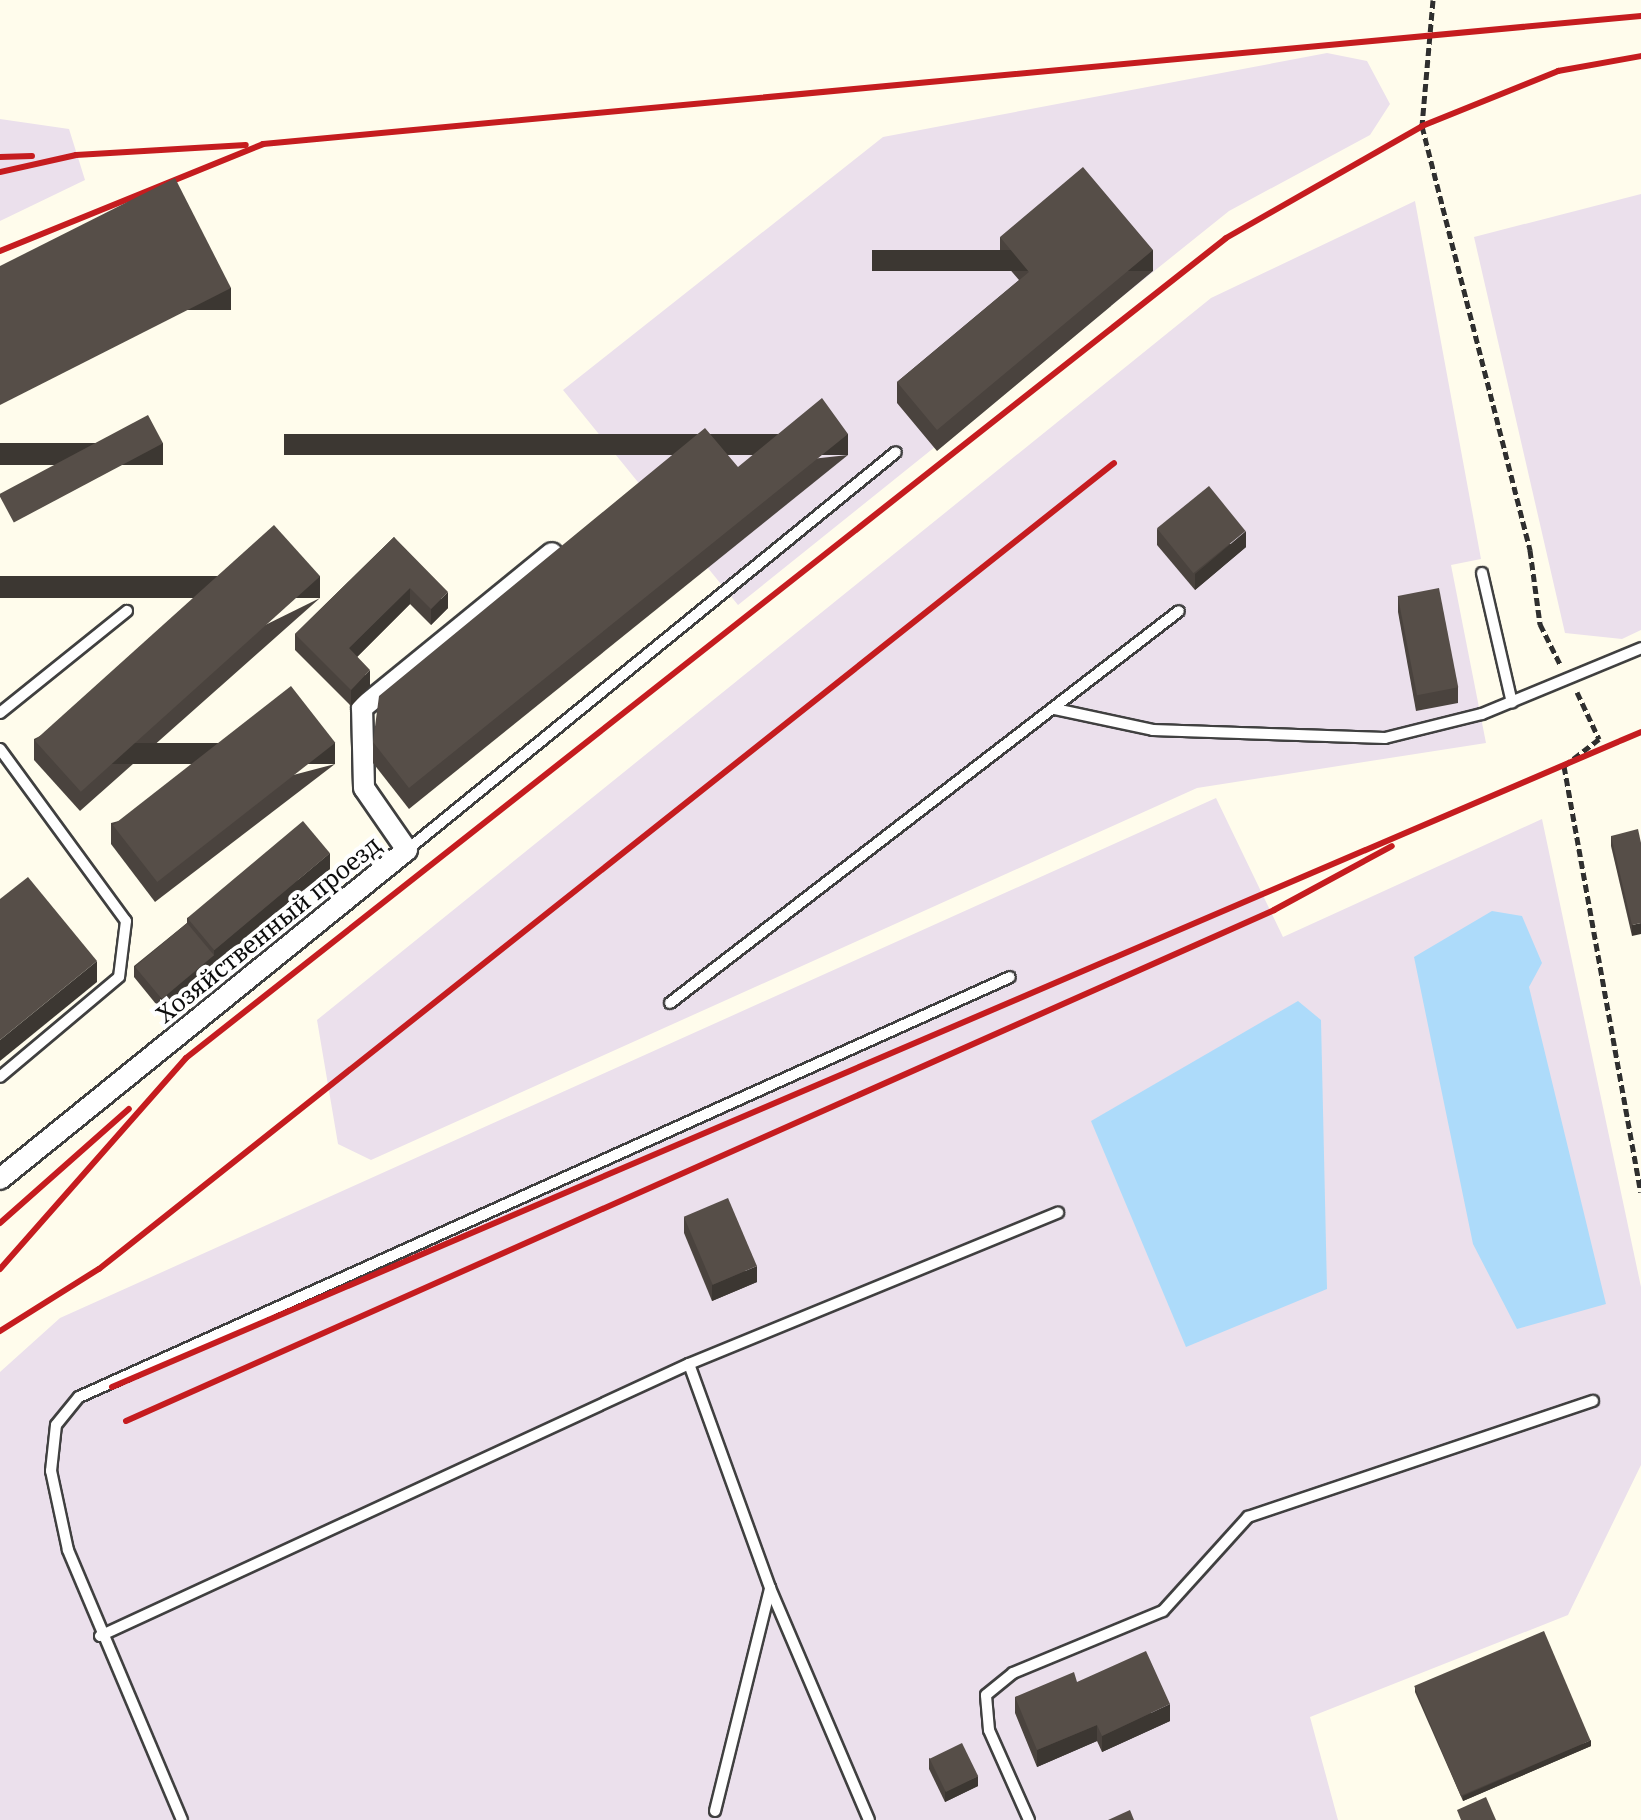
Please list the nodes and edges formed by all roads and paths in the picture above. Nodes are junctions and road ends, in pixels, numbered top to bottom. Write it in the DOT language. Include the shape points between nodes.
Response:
graph roads {
  1 [pos="1433,0"];
  2 [pos="896,452"];
  3 [pos="552,553"];
  4 [pos="1482,573"];
  5 [pos="127,611"];
  6 [pos="1179,611"];
  7 [pos="1641,648"];
  8 [pos="1570,679"];
  9 [pos="1512,703"];
  10 [pos="1055,709"];
  11 [pos="0,713"];
  12 [pos="0,749"];
  13 [pos="407,850"];
  14 [pos="1010,977"];
  15 [pos="670,1003"];
  16 [pos="0,1077"];
  17 [pos="0,1179"];
  18 [pos="1641,1192"];
  19 [pos="1058,1213"];
  20 [pos="689,1364"];
  21 [pos="1593,1401"];
  22 [pos="770,1588"];
  23 [pos="100,1636"];
  24 [pos="715,1811"];
  25 [pos="182,1820"];
  26 [pos="869,1820"];
  27 [pos="1029,1820"];
  1 -- 8 [label="path" via="1422,126 1530,550 1540,624"];
  2 -- 13 [label="lane"];
  3 -- 13 [label="street, Хозяйственный проезд" via="362,708 364,788"];
  4 -- 9 [label="lane"];
  5 -- 11 [label="lane"];
  6 -- 10 [label="lane"];
  7 -- 8 [label="lane"];
  8 -- 9 [label="lane"];
  8 -- 18 [label="path" via="1599,739 1564,766"];
  9 -- 10 [label="lane" via="1385,738 1153,730"];
  10 -- 15 [label="lane"];
  12 -- 16 [label="lane" via="126,921 119,977"];
  13 -- 17 [label="street, Хозяйственный проезд"];
  14 -- 23 [label="lane" via="79,1397 56,1425 51,1471 68,1550"];
  19 -- 20 [label="lane"];
  20 -- 22 [label="lane"];
  20 -- 23 [label="lane"];
  21 -- 27 [label="lane" via="1248,1517 1163,1611 1013,1673 986,1695 989,1730"];
  22 -- 24 [label="lane"];
  22 -- 26 [label="lane"];
  23 -- 25 [label="lane"];
}
